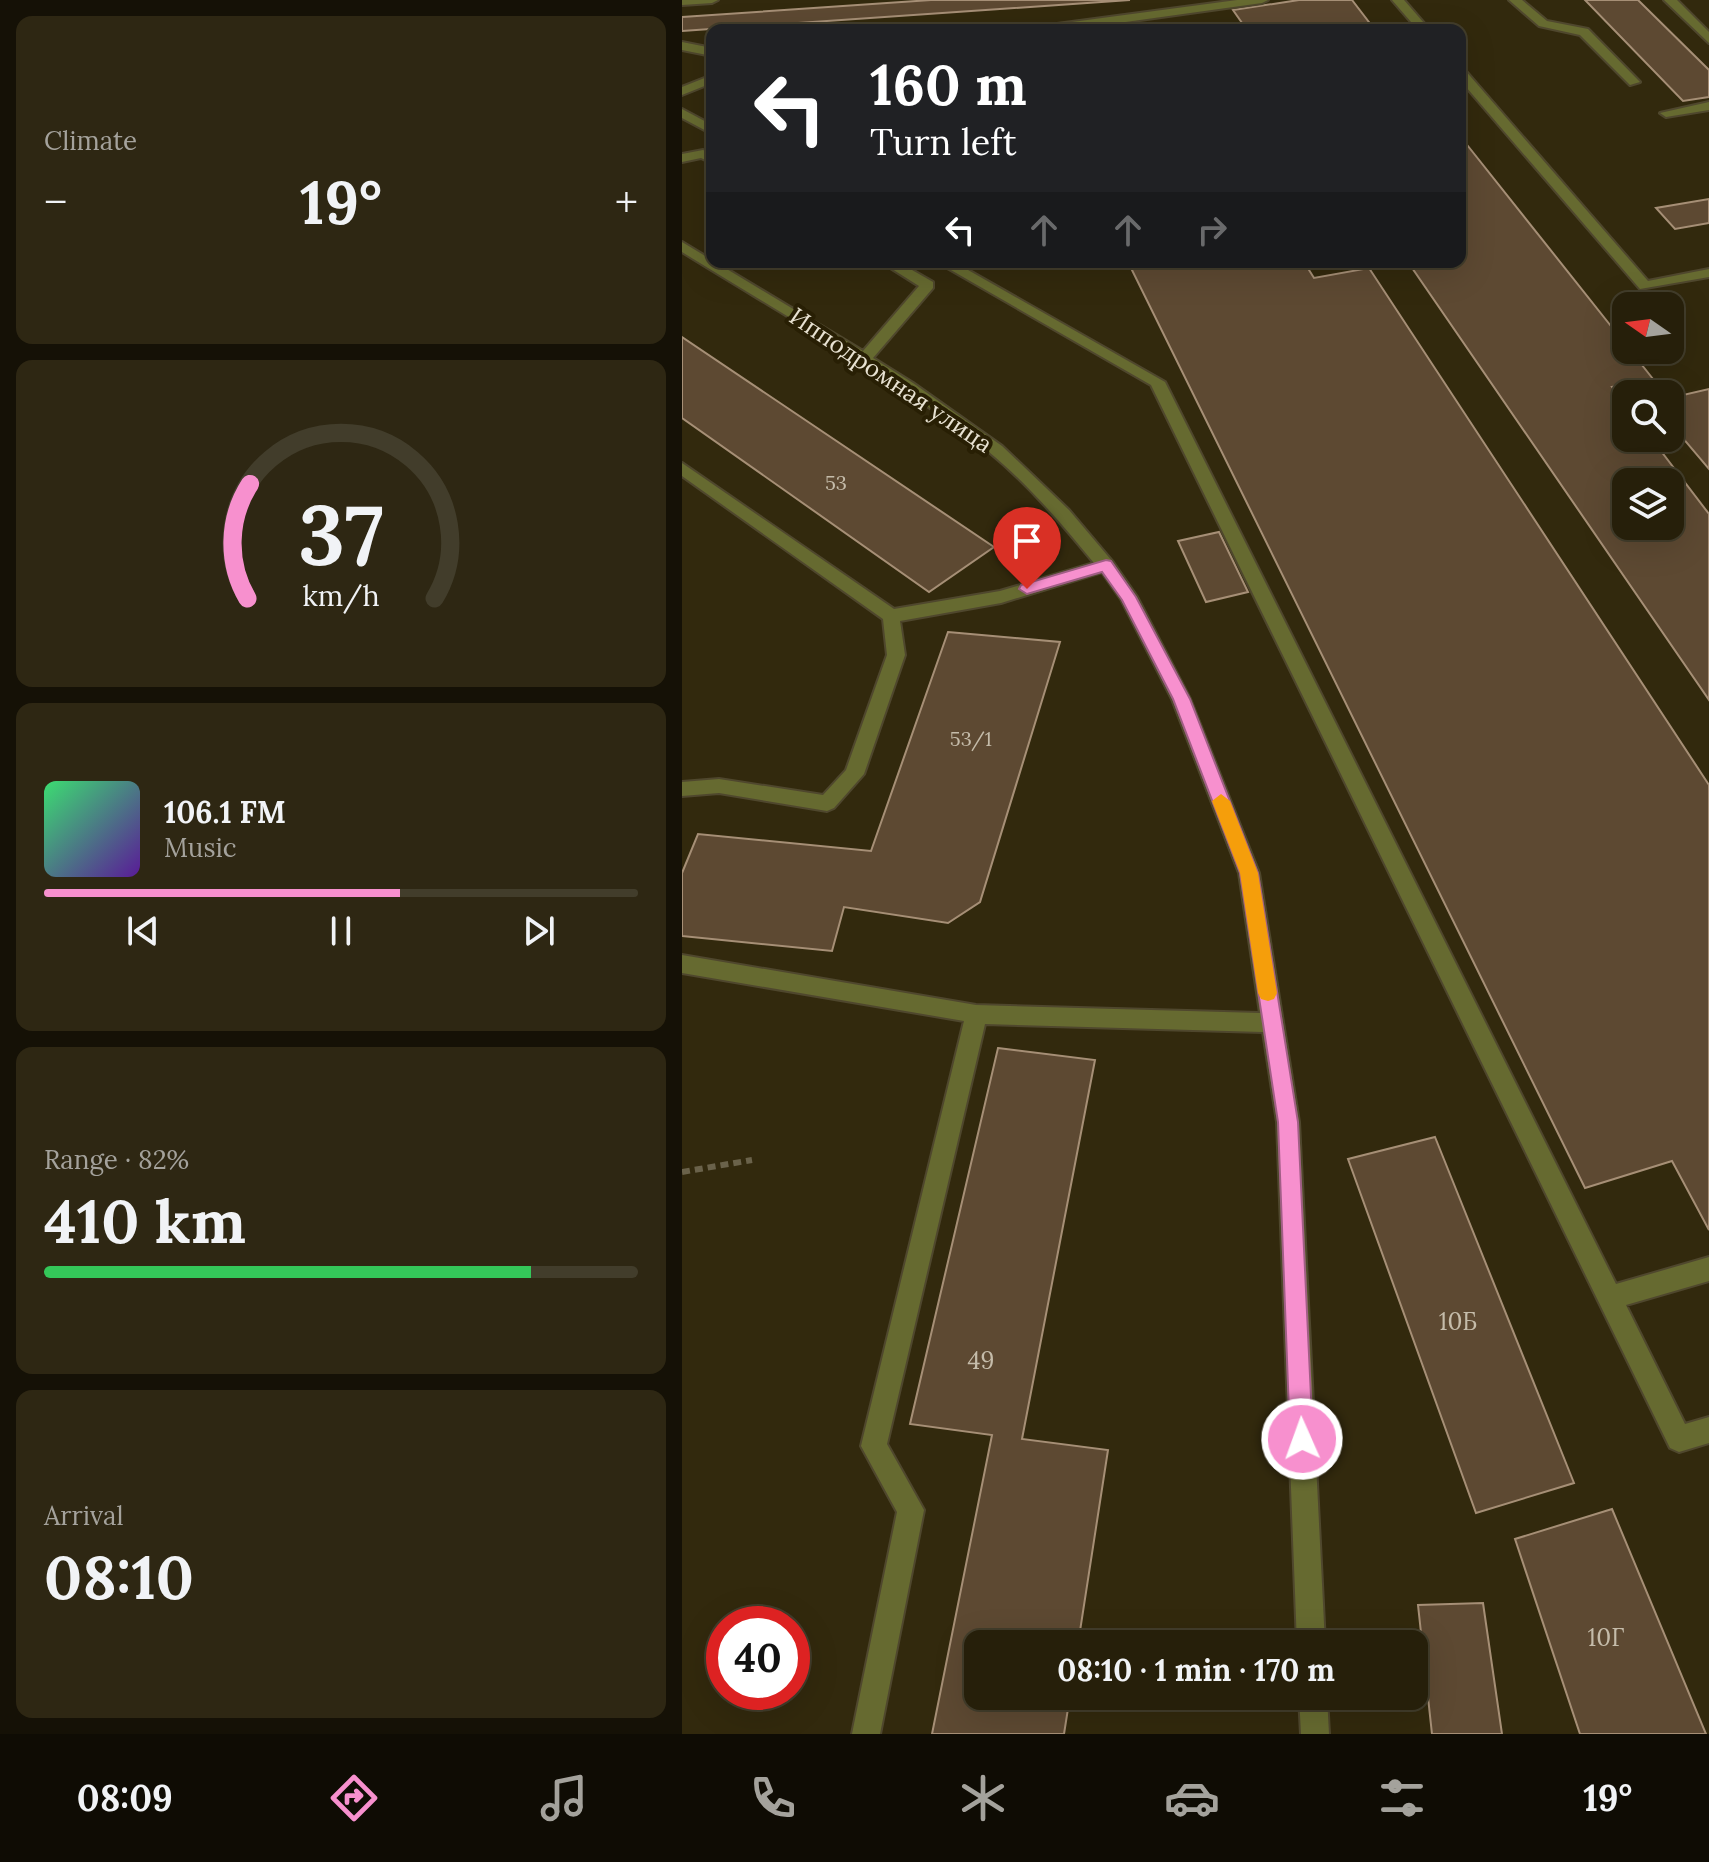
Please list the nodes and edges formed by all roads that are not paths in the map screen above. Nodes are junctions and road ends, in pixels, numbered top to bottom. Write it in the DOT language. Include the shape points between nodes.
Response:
graph roads {
  1 [pos="712,0"];
  2 [pos="1262,0"];
  3 [pos="1398,0"];
  4 [pos="1515,0"];
  5 [pos="1670,0"];
  6 [pos="682,2"];
  7 [pos="1086,24"];
  8 [pos="1419,24"];
  9 [pos="1709,39"];
  10 [pos="706,44"];
  11 [pos="682,46"];
  12 [pos="682,46"];
  13 [pos="706,51"];
  14 [pos="1466,79"];
  15 [pos="706,81"];
  16 [pos="1634,82"];
  17 [pos="682,91"];
  18 [pos="1709,106"];
  19 [pos="682,113"];
  20 [pos="1666,113"];
  21 [pos="706,127"];
  22 [pos="706,156"];
  23 [pos="682,158"];
  24 [pos="682,246"];
  25 [pos="706,261"];
  26 [pos="718,268"];
  27 [pos="898,268"];
  28 [pos="955,268"];
  29 [pos="1709,273"];
  30 [pos="865,358"];
  31 [pos="682,468"];
  32 [pos="1106,565"];
  33 [pos="891,616"];
  34 [pos="682,789"];
  35 [pos="682,964"];
  36 [pos="976,1014"];
  37 [pos="1272,1023"];
  38 [pos="1709,1269"];
  39 [pos="1610,1298"];
  40 [pos="1709,1430"];
  41 [pos="1310,1630"];
  42 [pos="1314,1710"];
  43 [pos="866,1734"];
  44 [pos="1315,1734"];
  1 -- 6 [label="street"];
  2 -- 7 [label="street"];
  3 -- 8 [label="street"];
  4 -- 16 [label="street" via="1543,24 1584,32"];
  5 -- 9 [label="street"];
  10 -- 12 [label="street"];
  11 -- 13 [label="street"];
  14 -- 29 [label="street" via="1645,286"];
  15 -- 17 [label="street"];
  18 -- 20 [label="street"];
  19 -- 21 [label="street"];
  22 -- 23 [label="street"];
  24 -- 25 [label="street, Ипподромная улица"];
  26 -- 30 [label="street, Ипподромная улица"];
  27 -- 30 [label="street" via="928,285"];
  28 -- 39 [label="street" via="1157,382"];
  30 -- 32 [label="street, Ипподромная улица" via="996,450 1063,514"];
  31 -- 33 [label="street"];
  32 -- 33 [label="street" via="1001,597"];
  32 -- 37 [label="street, Ипподромная улица" via="1181,699 1249,873"];
  33 -- 34 [label="street" via="896,655 854,774 827,803 719,786"];
  35 -- 36 [label="street"];
  36 -- 37 [label="street"];
  36 -- 43 [label="street" via="874,1446 911,1510"];
  37 -- 41 [label="street, Ипподромная улица" via="1288,1122"];
  38 -- 39 [label="street"];
  39 -- 40 [label="street" via="1679,1439"];
  42 -- 44 [label="street"];
}
